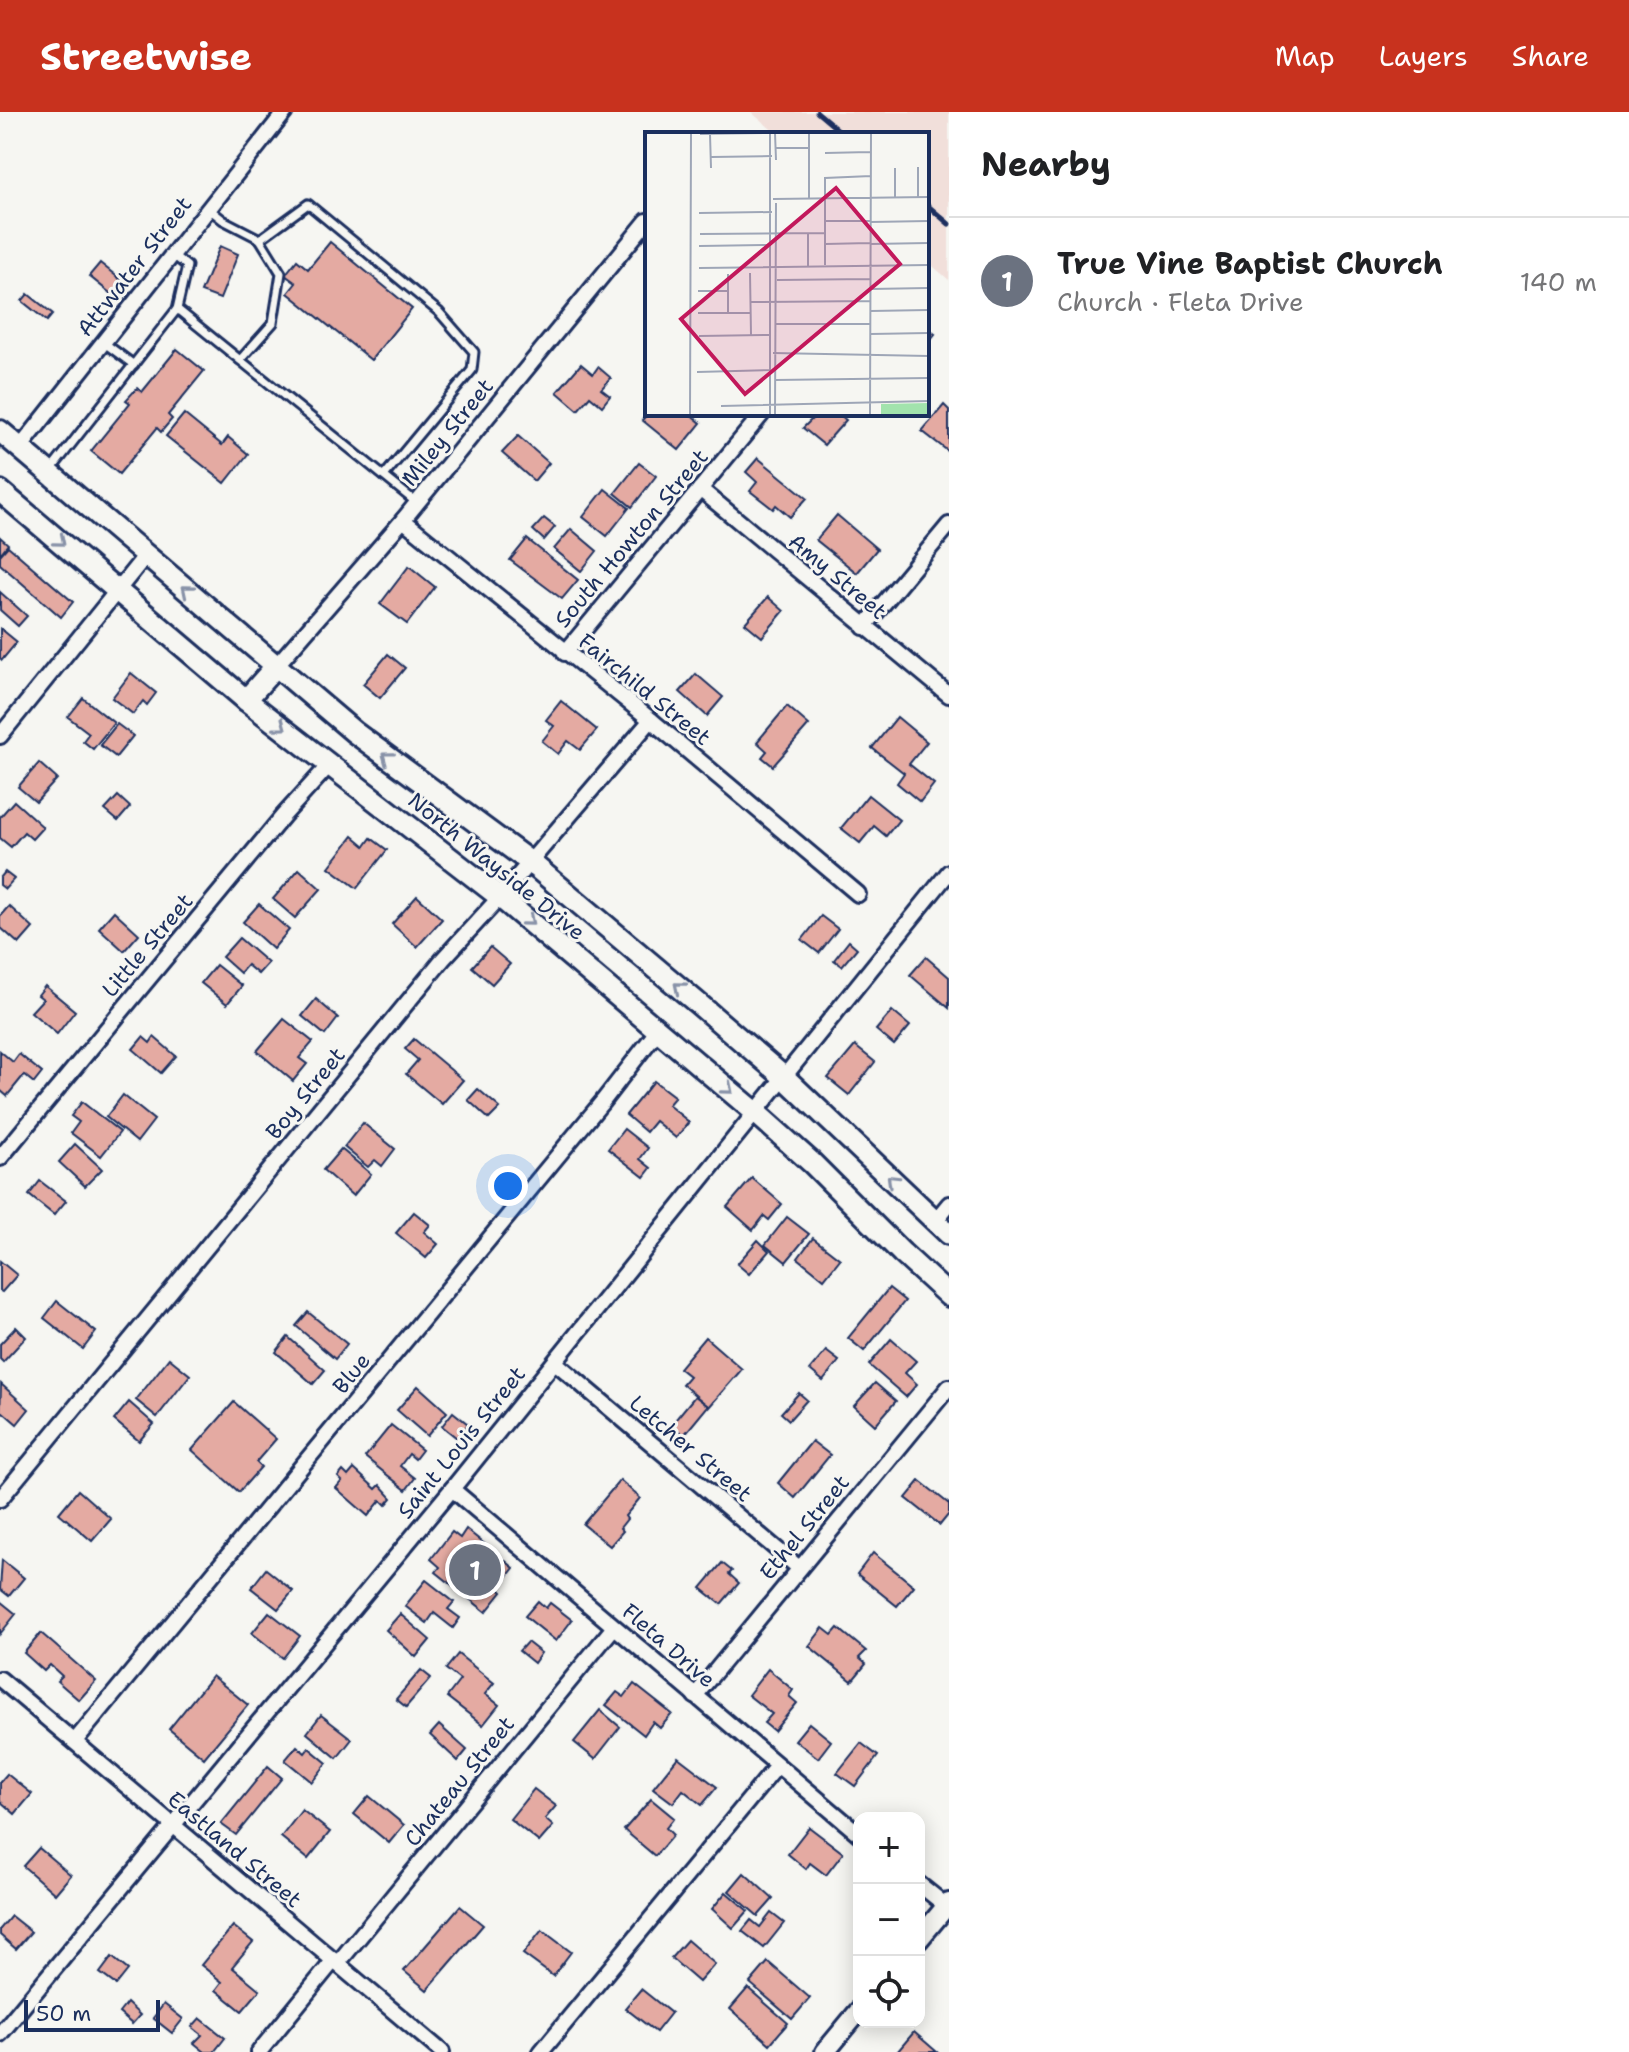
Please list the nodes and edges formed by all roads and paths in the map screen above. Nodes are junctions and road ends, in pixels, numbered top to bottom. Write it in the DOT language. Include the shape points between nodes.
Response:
graph roads {
  1 [pos="285,112"];
  2 [pos="208,208"];
  3 [pos="645,223"];
  4 [pos="260,239"];
  5 [pos="172,254"];
  6 [pos="177,309"];
  7 [pos="102,341"];
  8 [pos="240,360"];
  9 [pos="134,365"];
  10 [pos="760,416"];
  11 [pos="0,431"];
  12 [pos="20,448"];
  13 [pos="49,473"];
  14 [pos="384,476"];
  15 [pos="700,489"];
  16 [pos="0,491"];
  17 [pos="417,503"];
  18 [pos="403,520"];
  19 [pos="949,525"];
  20 [pos="146,555"];
  21 [pos="117,590"];
  22 [pos="864,627"];
  23 [pos="565,653"];
  24 [pos="276,666"];
  25 [pos="949,695"];
  26 [pos="246,700"];
  27 [pos="651,720"];
  28 [pos="0,736"];
  29 [pos="331,763"];
  30 [pos="530,862"];
  31 [pos="949,872"];
  32 [pos="858,894"];
  33 [pos="500,897"];
  34 [pos="658,1030"];
  35 [pos="785,1078"];
  36 [pos="755,1112"];
  37 [pos="0,1158"];
  38 [pos="949,1204"];
  39 [pos="942,1228"];
  40 [pos="949,1296"];
  41 [pos="555,1362"];
  42 [pos="949,1387"];
  43 [pos="452,1489"];
  44 [pos="0,1499"];
  45 [pos="799,1568"];
  46 [pos="614,1627"];
  47 [pos="2,1684"];
  48 [pos="695,1696"];
  49 [pos="75,1741"];
  50 [pos="777,1766"];
  51 [pos="171,1826"];
  52 [pos="853,1829"];
  53 [pos="925,1889"];
  54 [pos="948,1906"];
  55 [pos="925,1932"];
  56 [pos="336,1962"];
  57 [pos="853,2018"];
  58 [pos="0,2034"];
  59 [pos="259,2052"];
  60 [pos="442,2052"];
  61 [pos="541,2052"];
  62 [pos="825,2052"];
  1 -- 2 [label="street, Attwater Street"];
  2 -- 4 [label="lane"];
  2 -- 5 [label="street, Attwater Street"];
  3 -- 17 [label="street, Miley Street"];
  4 -- 8 [label="lane" via="281,273 273,323"];
  4 -- 14 [label="lane" via="308,204 439,312 474,352 472,370"];
  5 -- 6 [label="lane" via="187,266"];
  5 -- 7 [label="street, Attwater Street"];
  6 -- 8 [label="lane"];
  6 -- 9 [label="lane"];
  7 -- 9 [label="lane"];
  7 -- 12 [label="street, Attwater Street"];
  8 -- 14 [label="lane"];
  9 -- 13 [label="lane"];
  10 -- 15 [label="street, South Howton Street"];
  11 -- 12 [label="main road, North Wayside Drive"];
  12 -- 13 [label="main road, North Wayside Drive"];
  13 -- 20 [label="main road, North Wayside Drive"];
  14 -- 17 [label="lane"];
  15 -- 22 [label="street, Amy Street"];
  15 -- 23 [label="street, South Howton Street"];
  16 -- 21 [label="main road, North Wayside Drive, one-way"];
  17 -- 18 [label="street, Miley Street"];
  18 -- 23 [label="street, Fairchild Street"];
  18 -- 24 [label="street, Miley Street"];
  19 -- 22 [label="street"];
  20 -- 21 [label="street"];
  24 -- 20 [label="main road, North Wayside Drive, one-way"];
  21 -- 26 [label="main road, North Wayside Drive"];
  21 -- 28 [label="street"];
  22 -- 25 [label="street, Amy Street"];
  23 -- 27 [label="street, Fairchild Street"];
  24 -- 26 [label="main road"];
  30 -- 24 [label="main road, North Wayside Drive, one-way" via="354,732"];
  26 -- 29 [label="main road, North Wayside Drive, one-way"];
  27 -- 30 [label="street, Boy Street"];
  27 -- 32 [label="street, Fairchild Street"];
  29 -- 33 [label="main road, North Wayside Drive"];
  29 -- 37 [label="street, Little Street"];
  30 -- 33 [label="street, Boy Street"];
  35 -- 30 [label="main road, North Wayside Drive, one-way"];
  31 -- 35 [label="street, Saint Louis Street"];
  33 -- 34 [label="main road, North Wayside Drive, one-way"];
  33 -- 44 [label="street, Boy Street" via="443,959"];
  34 -- 36 [label="main road, North Wayside Drive, one-way"];
  34 -- 49 [label="street, Blue"];
  35 -- 36 [label="street, Saint Louis Street"];
  39 -- 35 [label="main road, North Wayside Drive, one-way"];
  36 -- 40 [label="main road, North Wayside Drive"];
  36 -- 41 [label="street, Saint Louis Street"];
  38 -- 39 [label="street"];
  41 -- 43 [label="street, Saint Louis Street"];
  41 -- 45 [label="street, Letcher Street"];
  42 -- 45 [label="street, Ethel Street"];
  43 -- 46 [label="street, Fleta Drive"];
  43 -- 51 [label="street, Saint Louis Street"];
  45 -- 48 [label="street, Ethel Street"];
  46 -- 48 [label="street, Fleta Drive"];
  46 -- 56 [label="street, Chateau Street"];
  47 -- 49 [label="street, Eastland Street"];
  48 -- 50 [label="street, Fleta Drive"];
  49 -- 51 [label="street, Eastland Street"];
  50 -- 52 [label="street, Fleta Drive"];
  50 -- 61 [label="street"];
  51 -- 56 [label="street, Eastland Street"];
  51 -- 58 [label="street, Saint Louis Street"];
  53 -- 54 [label="street"];
  54 -- 55 [label="street"];
  56 -- 59 [label="street, Chateau Street"];
  56 -- 60 [label="street, Eastland Street"];
  57 -- 62 [label="street"];
}
